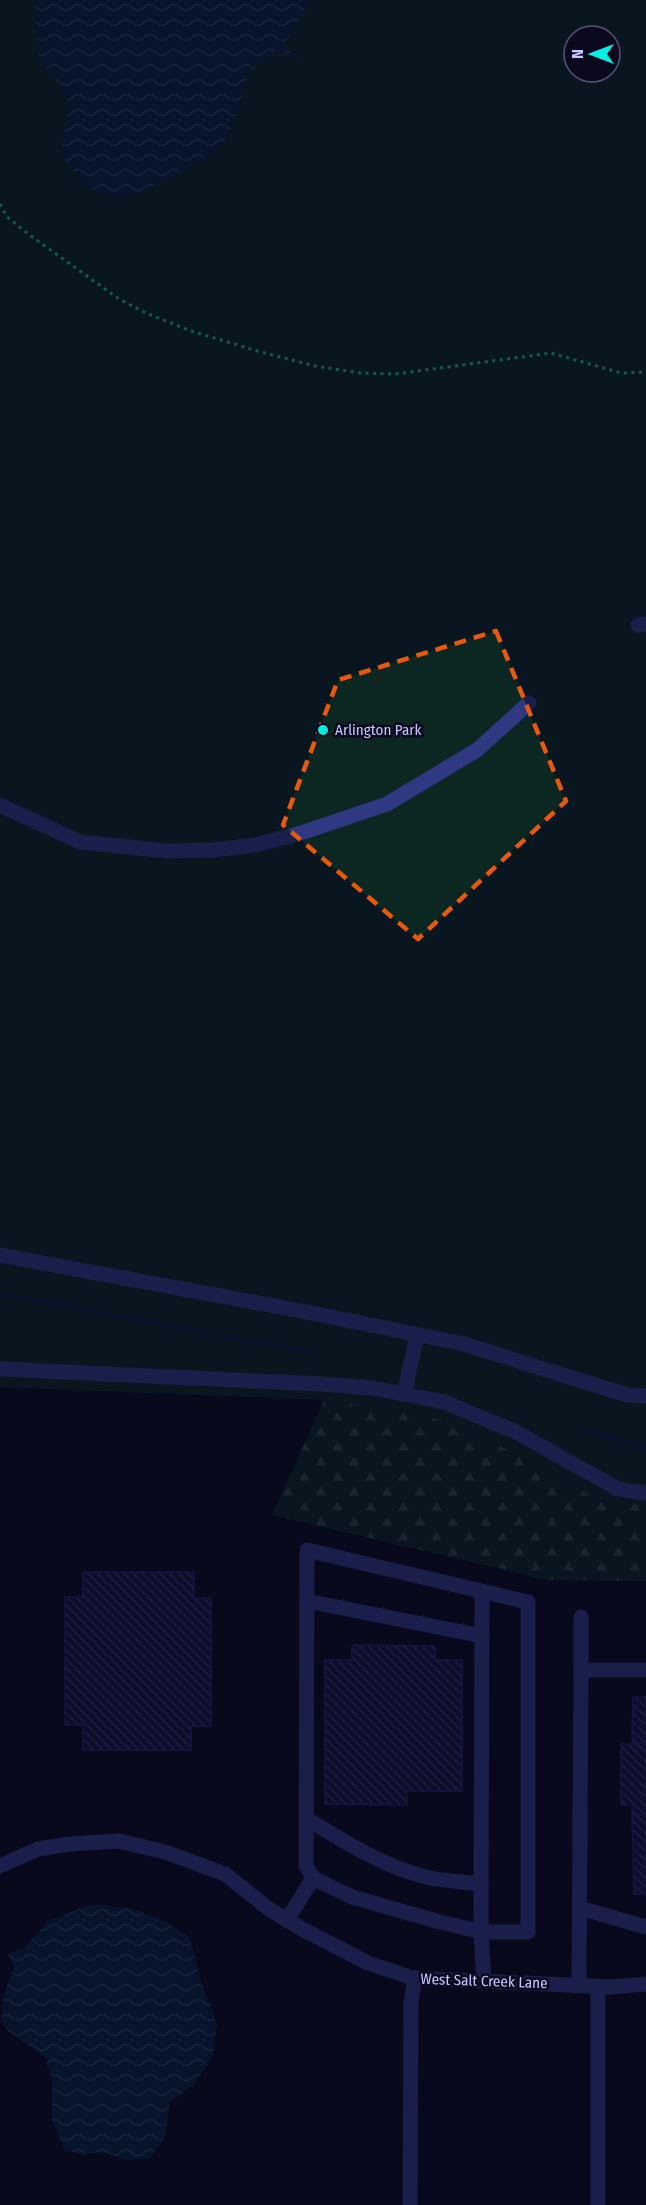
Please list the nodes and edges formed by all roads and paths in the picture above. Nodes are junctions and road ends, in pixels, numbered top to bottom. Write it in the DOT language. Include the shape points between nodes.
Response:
graph roads {
  1 [pos="0,204"];
  2 [pos="646,372"];
  3 [pos="529,703"];
  4 [pos="0,805"];
  5 [pos="0,1256"];
  6 [pos="417,1336"];
  7 [pos="0,1370"];
  8 [pos="404,1394"];
  9 [pos="646,1396"];
  10 [pos="646,1492"];
  11 [pos="482,1591"];
  12 [pos="307,1601"];
  13 [pos="581,1617"];
  14 [pos="482,1636"];
  15 [pos="581,1670"];
  16 [pos="646,1670"];
  17 [pos="307,1819"];
  18 [pos="0,1866"];
  19 [pos="313,1878"];
  20 [pos="481,1884"];
  21 [pos="580,1908"];
  22 [pos="287,1920"];
  23 [pos="646,1927"];
  24 [pos="481,1932"];
  25 [pos="416,1978"];
  26 [pos="484,1981"];
  27 [pos="646,1984"];
  28 [pos="579,1985"];
  29 [pos="598,1986"];
  30 [pos="410,2205"];
  31 [pos="598,2205"];
  1 -- 2 [label="path" via="7,217 119,299 191,331 261,352 360,373 395,374 551,353 621,373"];
  3 -- 4 [label="street" via="477,750 387,804 255,844 168,851 80,842"];
  5 -- 6 [label="street"];
  6 -- 8 [label="street"];
  6 -- 9 [label="street" via="464,1344 627,1395"];
  7 -- 8 [label="street" via="321,1384"];
  8 -- 10 [label="street" via="444,1402 516,1432 618,1488"];
  11 -- 12 [label="street" via="307,1550"];
  11 -- 14 [label="street"];
  11 -- 24 [label="street" via="528,1602 528,1932"];
  12 -- 14 [label="street"];
  12 -- 17 [label="street"];
  13 -- 15 [label="street"];
  14 -- 20 [label="street"];
  15 -- 16 [label="street"];
  15 -- 21 [label="street"];
  17 -- 19 [label="street" via="306,1866"];
  17 -- 20 [label="street" via="350,1846 395,1866 429,1878"];
  18 -- 22 [label="street, West Salt Creek Lane" via="38,1849 119,1841 165,1852 225,1874"];
  19 -- 22 [label="street"];
  19 -- 24 [label="street" via="352,1897"];
  20 -- 24 [label="street"];
  21 -- 23 [label="street"];
  21 -- 28 [label="street"];
  22 -- 25 [label="street, West Salt Creek Lane" via="368,1963"];
  24 -- 26 [label="street"];
  25 -- 26 [label="street, West Salt Creek Lane"];
  25 -- 30 [label="street" via="411,2002"];
  26 -- 28 [label="street, West Salt Creek Lane"];
  27 -- 29 [label="street, West Salt Creek Lane"];
  28 -- 29 [label="street, West Salt Creek Lane"];
  29 -- 31 [label="street"];
}
